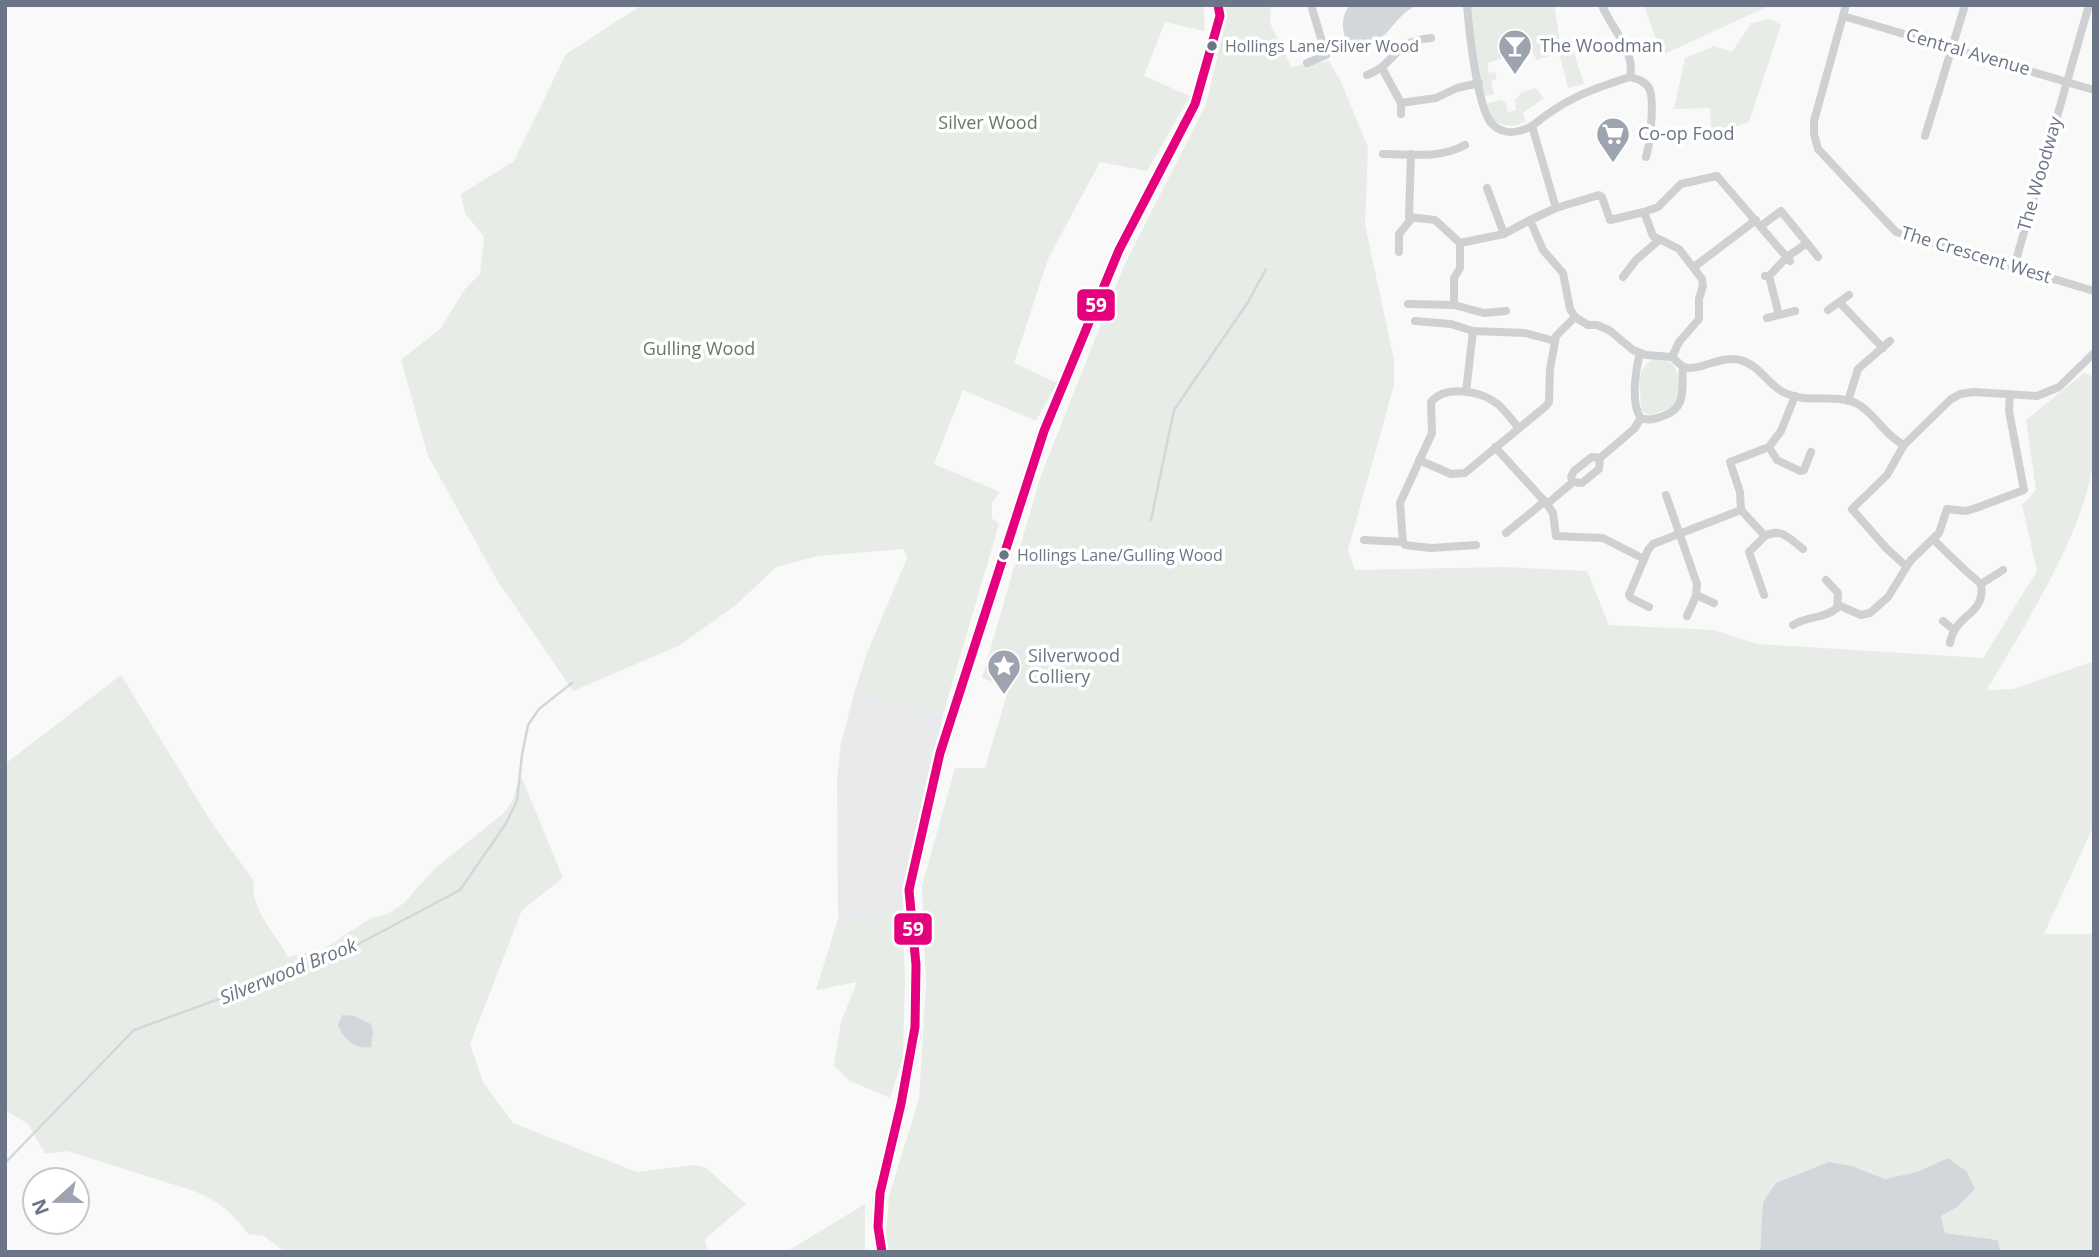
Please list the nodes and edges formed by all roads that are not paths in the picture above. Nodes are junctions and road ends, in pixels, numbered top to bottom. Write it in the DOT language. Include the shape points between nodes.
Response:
graph roads {
  1 [pos="1218,5"];
  2 [pos="1468,5"];
  3 [pos="1602,5"];
  4 [pos="1846,5"];
  5 [pos="1965,5"];
  6 [pos="2088,5"];
  7 [pos="1311,7"];
  8 [pos="1299,10"];
  9 [pos="1843,16"];
  10 [pos="1431,38"];
  11 [pos="1952,47"];
  12 [pos="1307,63"];
  13 [pos="1382,68"];
  14 [pos="1367,75"];
  15 [pos="1630,77"];
  16 [pos="2066,81"];
  17 [pos="1479,83"];
  18 [pos="2094,90"];
  19 [pos="1401,103"];
  20 [pos="1401,114"];
  21 [pos="1532,125"];
  22 [pos="1925,136"];
  23 [pos="1465,145"];
  24 [pos="1411,153"];
  25 [pos="1383,154"];
  26 [pos="1646,157"];
  27 [pos="1487,188"];
  28 [pos="1556,208"];
  29 [pos="1644,212"];
  30 [pos="1412,218"];
  31 [pos="1530,220"];
  32 [pos="1759,223"];
  33 [pos="1504,234"];
  34 [pos="1658,241"];
  35 [pos="1460,243"];
  36 [pos="1807,243"];
  37 [pos="1399,252"];
  38 [pos="1818,257"];
  39 [pos="1788,259"];
  40 [pos="1694,267"];
  41 [pos="2014,267"];
  42 [pos="1623,277"];
  43 [pos="2094,291"];
  44 [pos="1849,295"];
  45 [pos="1840,303"];
  46 [pos="1408,304"];
  47 [pos="1454,305"];
  48 [pos="1506,310"];
  49 [pos="1829,310"];
  50 [pos="1795,311"];
  51 [pos="1779,315"];
  52 [pos="1574,317"];
  53 [pos="1767,318"];
  54 [pos="1415,321"];
  55 [pos="1473,331"];
  56 [pos="1555,341"];
  57 [pos="1890,341"];
  58 [pos="1883,348"];
  59 [pos="1640,353"];
  60 [pos="2094,354"];
  61 [pos="1671,357"];
  62 [pos="1683,367"];
  63 [pos="1466,392"];
  64 [pos="2010,395"];
  65 [pos="1795,396"];
  66 [pos="1848,401"];
  67 [pos="1641,418"];
  68 [pos="1518,427"];
  69 [pos="1904,445"];
  70 [pos="1495,447"];
  71 [pos="1769,447"];
  72 [pos="1811,452"];
  73 [pos="1601,458"];
  74 [pos="1419,460"];
  75 [pos="1573,482"];
  76 [pos="1666,495"];
  77 [pos="1546,502"];
  78 [pos="1741,510"];
  79 [pos="1506,533"];
  80 [pos="1680,533"];
  81 [pos="1765,536"];
  82 [pos="1933,539"];
  83 [pos="1364,540"];
  84 [pos="1403,542"];
  85 [pos="1476,545"];
  86 [pos="1803,549"];
  87 [pos="1644,559"];
  88 [pos="1906,566"];
  89 [pos="2003,570"];
  90 [pos="1826,580"];
  91 [pos="1981,584"];
  92 [pos="1696,595"];
  93 [pos="1764,595"];
  94 [pos="1714,603"];
  95 [pos="1838,605"];
  96 [pos="1649,607"];
  97 [pos="1687,616"];
  98 [pos="1943,621"];
  99 [pos="1793,625"];
  100 [pos="1953,629"];
  101 [pos="1950,643"];
  102 [pos="881,1246"];
  1 -- 102 [label="street" via="1220,16 1195,104 1119,250 1044,431 940,753 909,890 916,965 915,1027 877,1207"];
  2 -- 17 [label="street"];
  3 -- 15 [label="street" via="1625,47"];
  4 -- 9 [label="street, The Crescent West"];
  5 -- 11 [label="street"];
  6 -- 16 [label="street, The Woodway"];
  7 -- 8 [label="street"];
  7 -- 12 [label="street" via="1326,55"];
  9 -- 11 [label="street, Central Avenue"];
  9 -- 41 [label="street, The Crescent West" via="1814,121 1818,149 1896,232"];
  10 -- 13 [label="street" via="1405,44"];
  11 -- 16 [label="street, Central Avenue"];
  11 -- 22 [label="street"];
  13 -- 14 [label="street"];
  13 -- 19 [label="street"];
  15 -- 21 [label="street" via="1583,92"];
  15 -- 26 [label="street" via="1644,82 1651,93"];
  16 -- 18 [label="street, Central Avenue"];
  16 -- 41 [label="street, The Woodway"];
  17 -- 19 [label="street" via="1436,98"];
  17 -- 21 [label="street" via="1494,126 1511,133"];
  19 -- 20 [label="street"];
  21 -- 28 [label="street"];
  23 -- 24 [label="street" via="1434,155"];
  24 -- 25 [label="street"];
  24 -- 30 [label="street" via="1407,213"];
  27 -- 33 [label="street"];
  28 -- 29 [label="street" via="1599,195 1610,220"];
  28 -- 31 [label="street"];
  29 -- 32 [label="street" via="1658,207 1681,184 1717,176"];
  29 -- 34 [label="street"];
  30 -- 35 [label="street" via="1435,220"];
  30 -- 37 [label="street" via="1399,234"];
  31 -- 33 [label="street"];
  31 -- 52 [label="street" via="1543,250 1563,273"];
  32 -- 36 [label="street" via="1781,211"];
  32 -- 39 [label="street"];
  32 -- 40 [label="street"];
  33 -- 35 [label="street"];
  34 -- 40 [label="street" via="1679,249"];
  34 -- 42 [label="street"];
  35 -- 47 [label="street"];
  36 -- 38 [label="street"];
  36 -- 39 [label="street"];
  39 -- 51 [label="street" via="1767,276"];
  40 -- 61 [label="street" via="1703,286 1699,319"];
  41 -- 43 [label="street, The Crescent West"];
  44 -- 45 [label="street"];
  45 -- 49 [label="street"];
  45 -- 58 [label="street"];
  46 -- 47 [label="street"];
  47 -- 48 [label="street" via="1484,313"];
  50 -- 51 [label="street"];
  51 -- 53 [label="street"];
  52 -- 56 [label="street"];
  52 -- 59 [label="street" via="1609,330"];
  54 -- 55 [label="street"];
  55 -- 56 [label="street" via="1525,333"];
  55 -- 63 [label="street"];
  56 -- 68 [label="street" via="1549,402"];
  57 -- 58 [label="street"];
  58 -- 66 [label="street" via="1858,369"];
  59 -- 61 [label="street"];
  59 -- 67 [label="street" via="1634,381"];
  60 -- 64 [label="street" via="2059,387 2037,396"];
  61 -- 62 [label="street"];
  62 -- 65 [label="street" via="1738,359"];
  62 -- 67 [label="street" via="1683,396 1676,410 1660,418"];
  63 -- 68 [label="street" via="1499,405"];
  63 -- 74 [label="street" via="1442,392 1431,402 1432,433"];
  64 -- 69 [label="street" via="1961,394"];
  64 -- 82 [label="street" via="2024,490 1976,508 1947,509"];
  65 -- 66 [label="street"];
  65 -- 71 [label="street"];
  66 -- 69 [label="street" via="1866,409 1887,435"];
  67 -- 73 [label="street"];
  68 -- 70 [label="street"];
  69 -- 88 [label="street" via="1887,475 1852,509"];
  70 -- 74 [label="street" via="1458,475"];
  70 -- 77 [label="street"];
  71 -- 72 [label="street" via="1777,460 1800,471"];
  71 -- 78 [label="street" via="1730,463"];
  73 -- 75 [label="street" via="1599,469 1582,483"];
  73 -- 75 [label="street" via="1592,457 1571,473"];
  74 -- 84 [label="street" via="1400,503"];
  75 -- 77 [label="street"];
  76 -- 80 [label="street"];
  77 -- 79 [label="street"];
  77 -- 87 [label="street" via="1553,513 1556,536 1603,538"];
  78 -- 80 [label="street"];
  78 -- 81 [label="street"];
  80 -- 87 [label="street" via="1653,544"];
  80 -- 92 [label="street" via="1697,584"];
  81 -- 86 [label="street" via="1782,533"];
  81 -- 93 [label="street" via="1749,550"];
  82 -- 88 [label="street"];
  82 -- 91 [label="street"];
  83 -- 84 [label="street"];
  84 -- 85 [label="street" via="1418,547"];
  87 -- 96 [label="street" via="1629,594"];
  88 -- 95 [label="street" via="1888,597 1870,613 1861,615"];
  89 -- 91 [label="street"];
  90 -- 95 [label="street" via="1838,593"];
  91 -- 100 [label="street" via="1977,607"];
  92 -- 94 [label="street"];
  92 -- 97 [label="street"];
  95 -- 99 [label="street" via="1834,612"];
  98 -- 100 [label="street"];
  100 -- 101 [label="street"];
}
